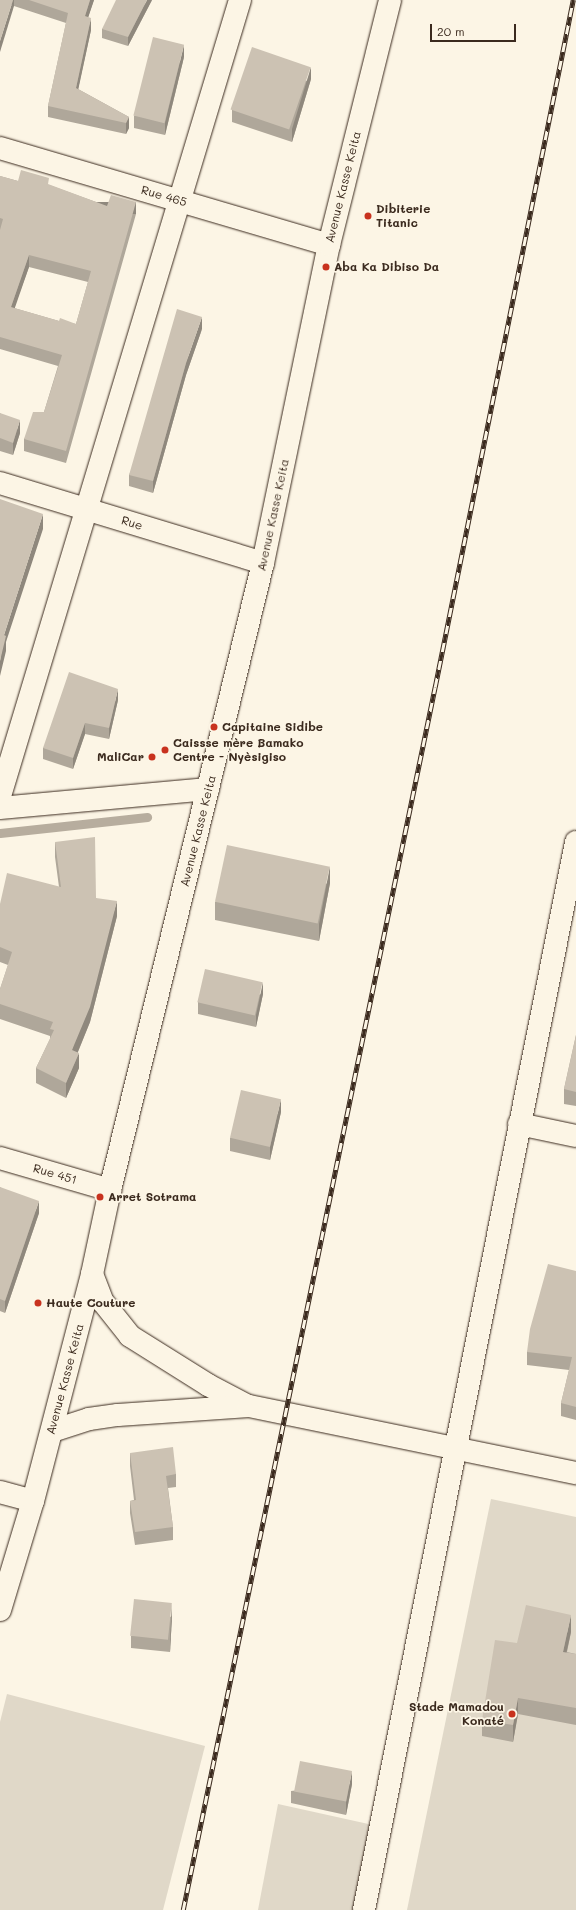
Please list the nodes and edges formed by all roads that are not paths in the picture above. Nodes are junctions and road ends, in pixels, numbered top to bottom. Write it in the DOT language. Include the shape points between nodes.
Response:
graph roads {
  1 [pos="240,0"];
  2 [pos="390,0"];
  3 [pos="0,148"];
  4 [pos="179,200"];
  5 [pos="329,245"];
  6 [pos="0,483"];
  7 [pos="86,510"];
  8 [pos="263,563"];
  9 [pos="208,789"];
  10 [pos="0,796"];
  11 [pos="0,808"];
  12 [pos="576,842"];
  13 [pos="519,1124"];
  14 [pos="576,1136"];
  15 [pos="0,1158"];
  16 [pos="110,1190"];
  17 [pos="92,1274"];
  18 [pos="249,1406"];
  19 [pos="52,1431"];
  20 [pos="455,1449"];
  21 [pos="576,1473"];
  22 [pos="0,1492"];
  23 [pos="33,1502"];
  24 [pos="0,1610"];
  25 [pos="364,1910"];
  1 -- 4 [label="street"];
  2 -- 5 [label="street, Avenue Kasse Keita"];
  3 -- 4 [label="street, Rue 465"];
  4 -- 5 [label="street, Rue 465"];
  4 -- 7 [label="street"];
  5 -- 8 [label="street, Avenue Kasse Keita"];
  6 -- 7 [label="street, Rue"];
  7 -- 8 [label="street, Rue"];
  7 -- 10 [label="street"];
  8 -- 9 [label="street, Avenue Kasse Keita"];
  9 -- 11 [label="street"];
  9 -- 16 [label="street, Avenue Kasse Keita"];
  12 -- 13 [label="street"];
  13 -- 14 [label="street"];
  13 -- 20 [label="street"];
  15 -- 16 [label="street, Rue 451"];
  16 -- 17 [label="street, Avenue Kasse Keita"];
  17 -- 18 [label="street" via="103,1302 130,1336 208,1385"];
  17 -- 19 [label="street, Avenue Kasse Keita"];
  18 -- 19 [label="street" via="118,1415 88,1419"];
  18 -- 20 [label="street"];
  19 -- 23 [label="street, Avenue Kasse Keita"];
  20 -- 21 [label="street"];
  20 -- 25 [label="street"];
  22 -- 23 [label="street"];
  23 -- 24 [label="street, Avenue Kasse Keita"];
}
